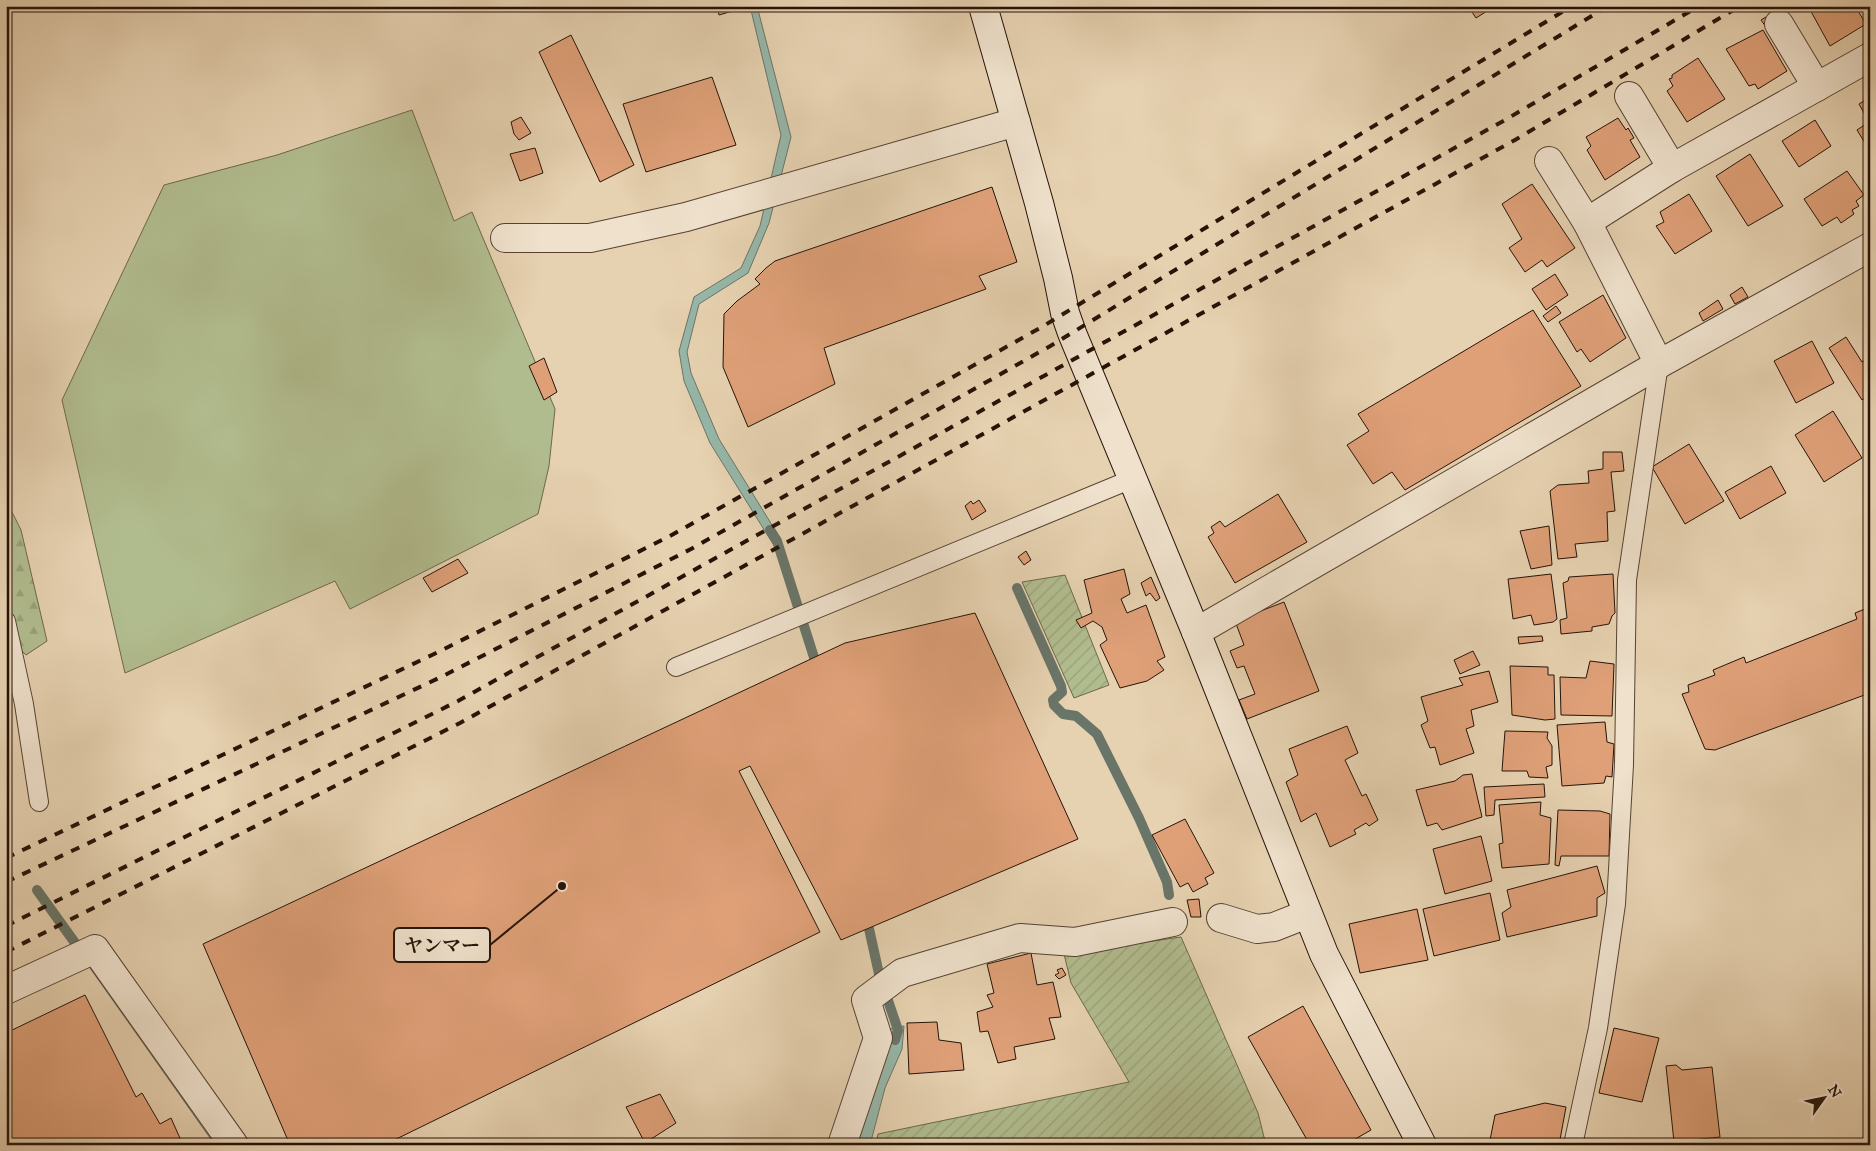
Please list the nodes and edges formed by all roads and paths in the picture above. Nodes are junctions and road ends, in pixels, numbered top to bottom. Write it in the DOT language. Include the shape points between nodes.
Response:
graph roads {
  1 [pos="984,6"];
  2 [pos="1779,24"];
  3 [pos="1870,57"];
  4 [pos="1817,87"];
  5 [pos="1629,96"];
  6 [pos="1016,122"];
  7 [pos="1549,161"];
  8 [pos="1672,168"];
  9 [pos="1588,222"];
  10 [pos="505,238"];
  11 [pos="1870,247"];
  12 [pos="1659,364"];
  13 [pos="1132,479"];
  14 [pos="6,622"];
  15 [pos="1196,632"];
  16 [pos="676,667"];
  17 [pos="39,802"];
  18 [pos="1307,914"];
  19 [pos="1220,918"];
  20 [pos="1173,922"];
  21 [pos="6,990"];
  22 [pos="234,1145"];
  23 [pos="842,1145"];
  24 [pos="1422,1145"];
  25 [pos="1573,1145"];
  1 -- 6 [label="street"];
  2 -- 4 [label="street"];
  3 -- 4 [label="street"];
  4 -- 8 [label="street"];
  5 -- 8 [label="street"];
  6 -- 10 [label="street" via="686,217 590,238"];
  6 -- 13 [label="street" via="1065,313"];
  7 -- 9 [label="street"];
  8 -- 9 [label="street"];
  9 -- 12 [label="street"];
  11 -- 12 [label="street"];
  12 -- 15 [label="street"];
  12 -- 25 [label="lane" via="1627,580 1624,765 1616,904 1598,1028"];
  13 -- 15 [label="street"];
  13 -- 16 [label="lane"];
  14 -- 17 [label="lane" via="24,704"];
  15 -- 18 [label="street"];
  18 -- 19 [label="street" via="1274,927 1257,929"];
  18 -- 24 [label="street" via="1324,954"];
  20 -- 23 [label="street" via="1075,942 1020,938 902,974 866,1000 878,1038"];
  21 -- 22 [label="street" via="95,949"];
}
